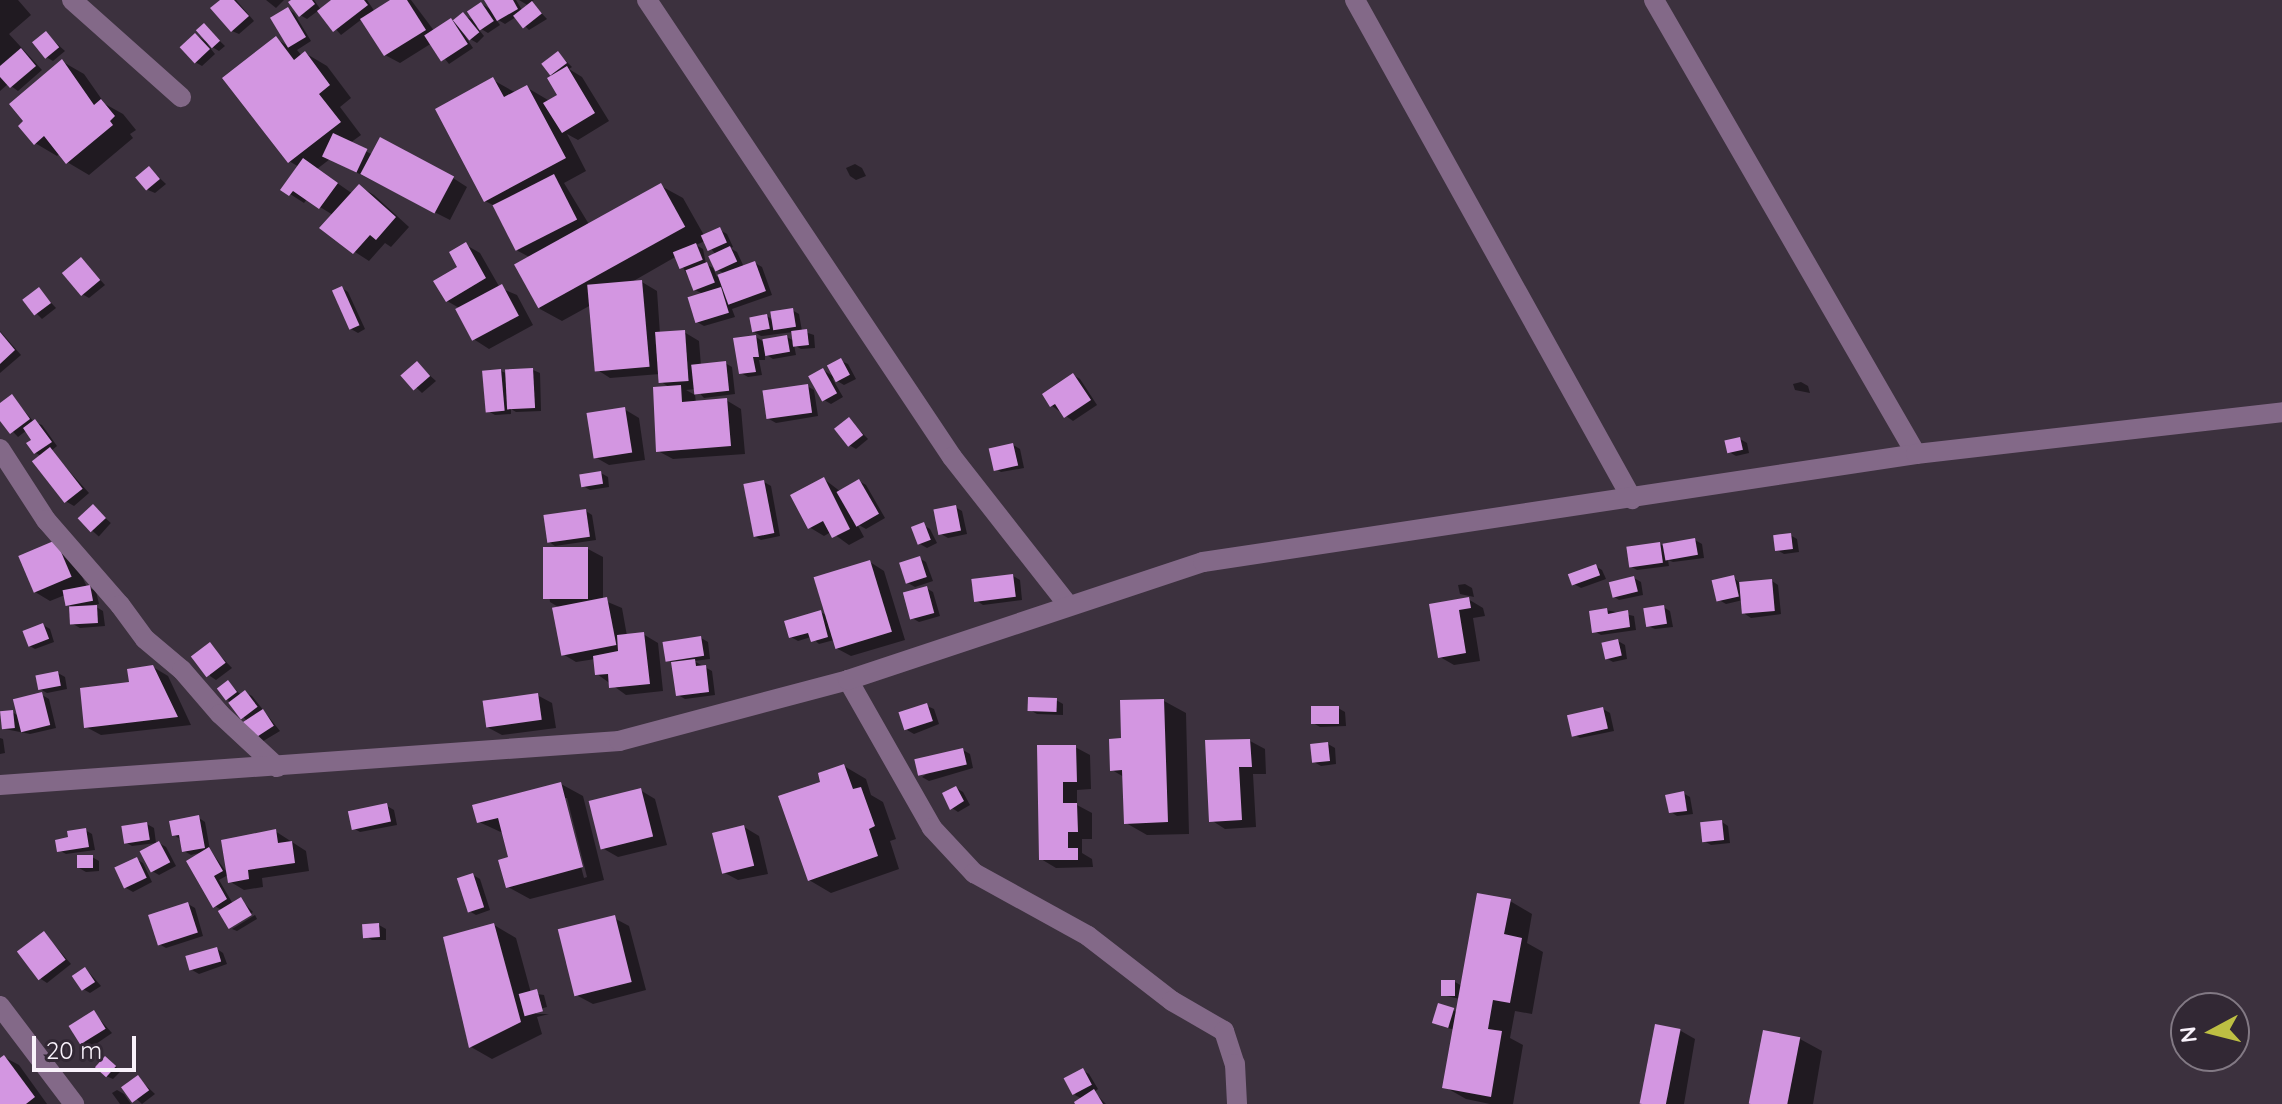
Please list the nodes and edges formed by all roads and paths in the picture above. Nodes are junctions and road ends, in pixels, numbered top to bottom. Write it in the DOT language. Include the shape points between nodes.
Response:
graph roads {
  1 [pos="72,0"];
  2 [pos="647,0"];
  3 [pos="1355,0"];
  4 [pos="1654,0"];
  5 [pos="181,97"];
  6 [pos="2282,412"];
  7 [pos="0,449"];
  8 [pos="1916,454"];
  9 [pos="1632,499"];
  10 [pos="1068,605"];
  11 [pos="848,680"];
  12 [pos="277,767"];
  13 [pos="0,785"];
  14 [pos="0,1006"];
  15 [pos="74,1104"];
  16 [pos="1237,1104"];
  1 -- 5 [label="street"];
  2 -- 10 [label="street" via="952,457"];
  3 -- 9 [label="street"];
  4 -- 8 [label="street"];
  6 -- 8 [label="street"];
  7 -- 12 [label="street" via="46,520 145,639"];
  8 -- 9 [label="street"];
  9 -- 10 [label="street" via="1203,562"];
  10 -- 11 [label="street"];
  11 -- 12 [label="street" via="619,741"];
  11 -- 16 [label="street" via="932,828 974,873 1088,936 1172,1001 1224,1031 1235,1064"];
  12 -- 13 [label="street"];
  14 -- 15 [label="street"];
}
